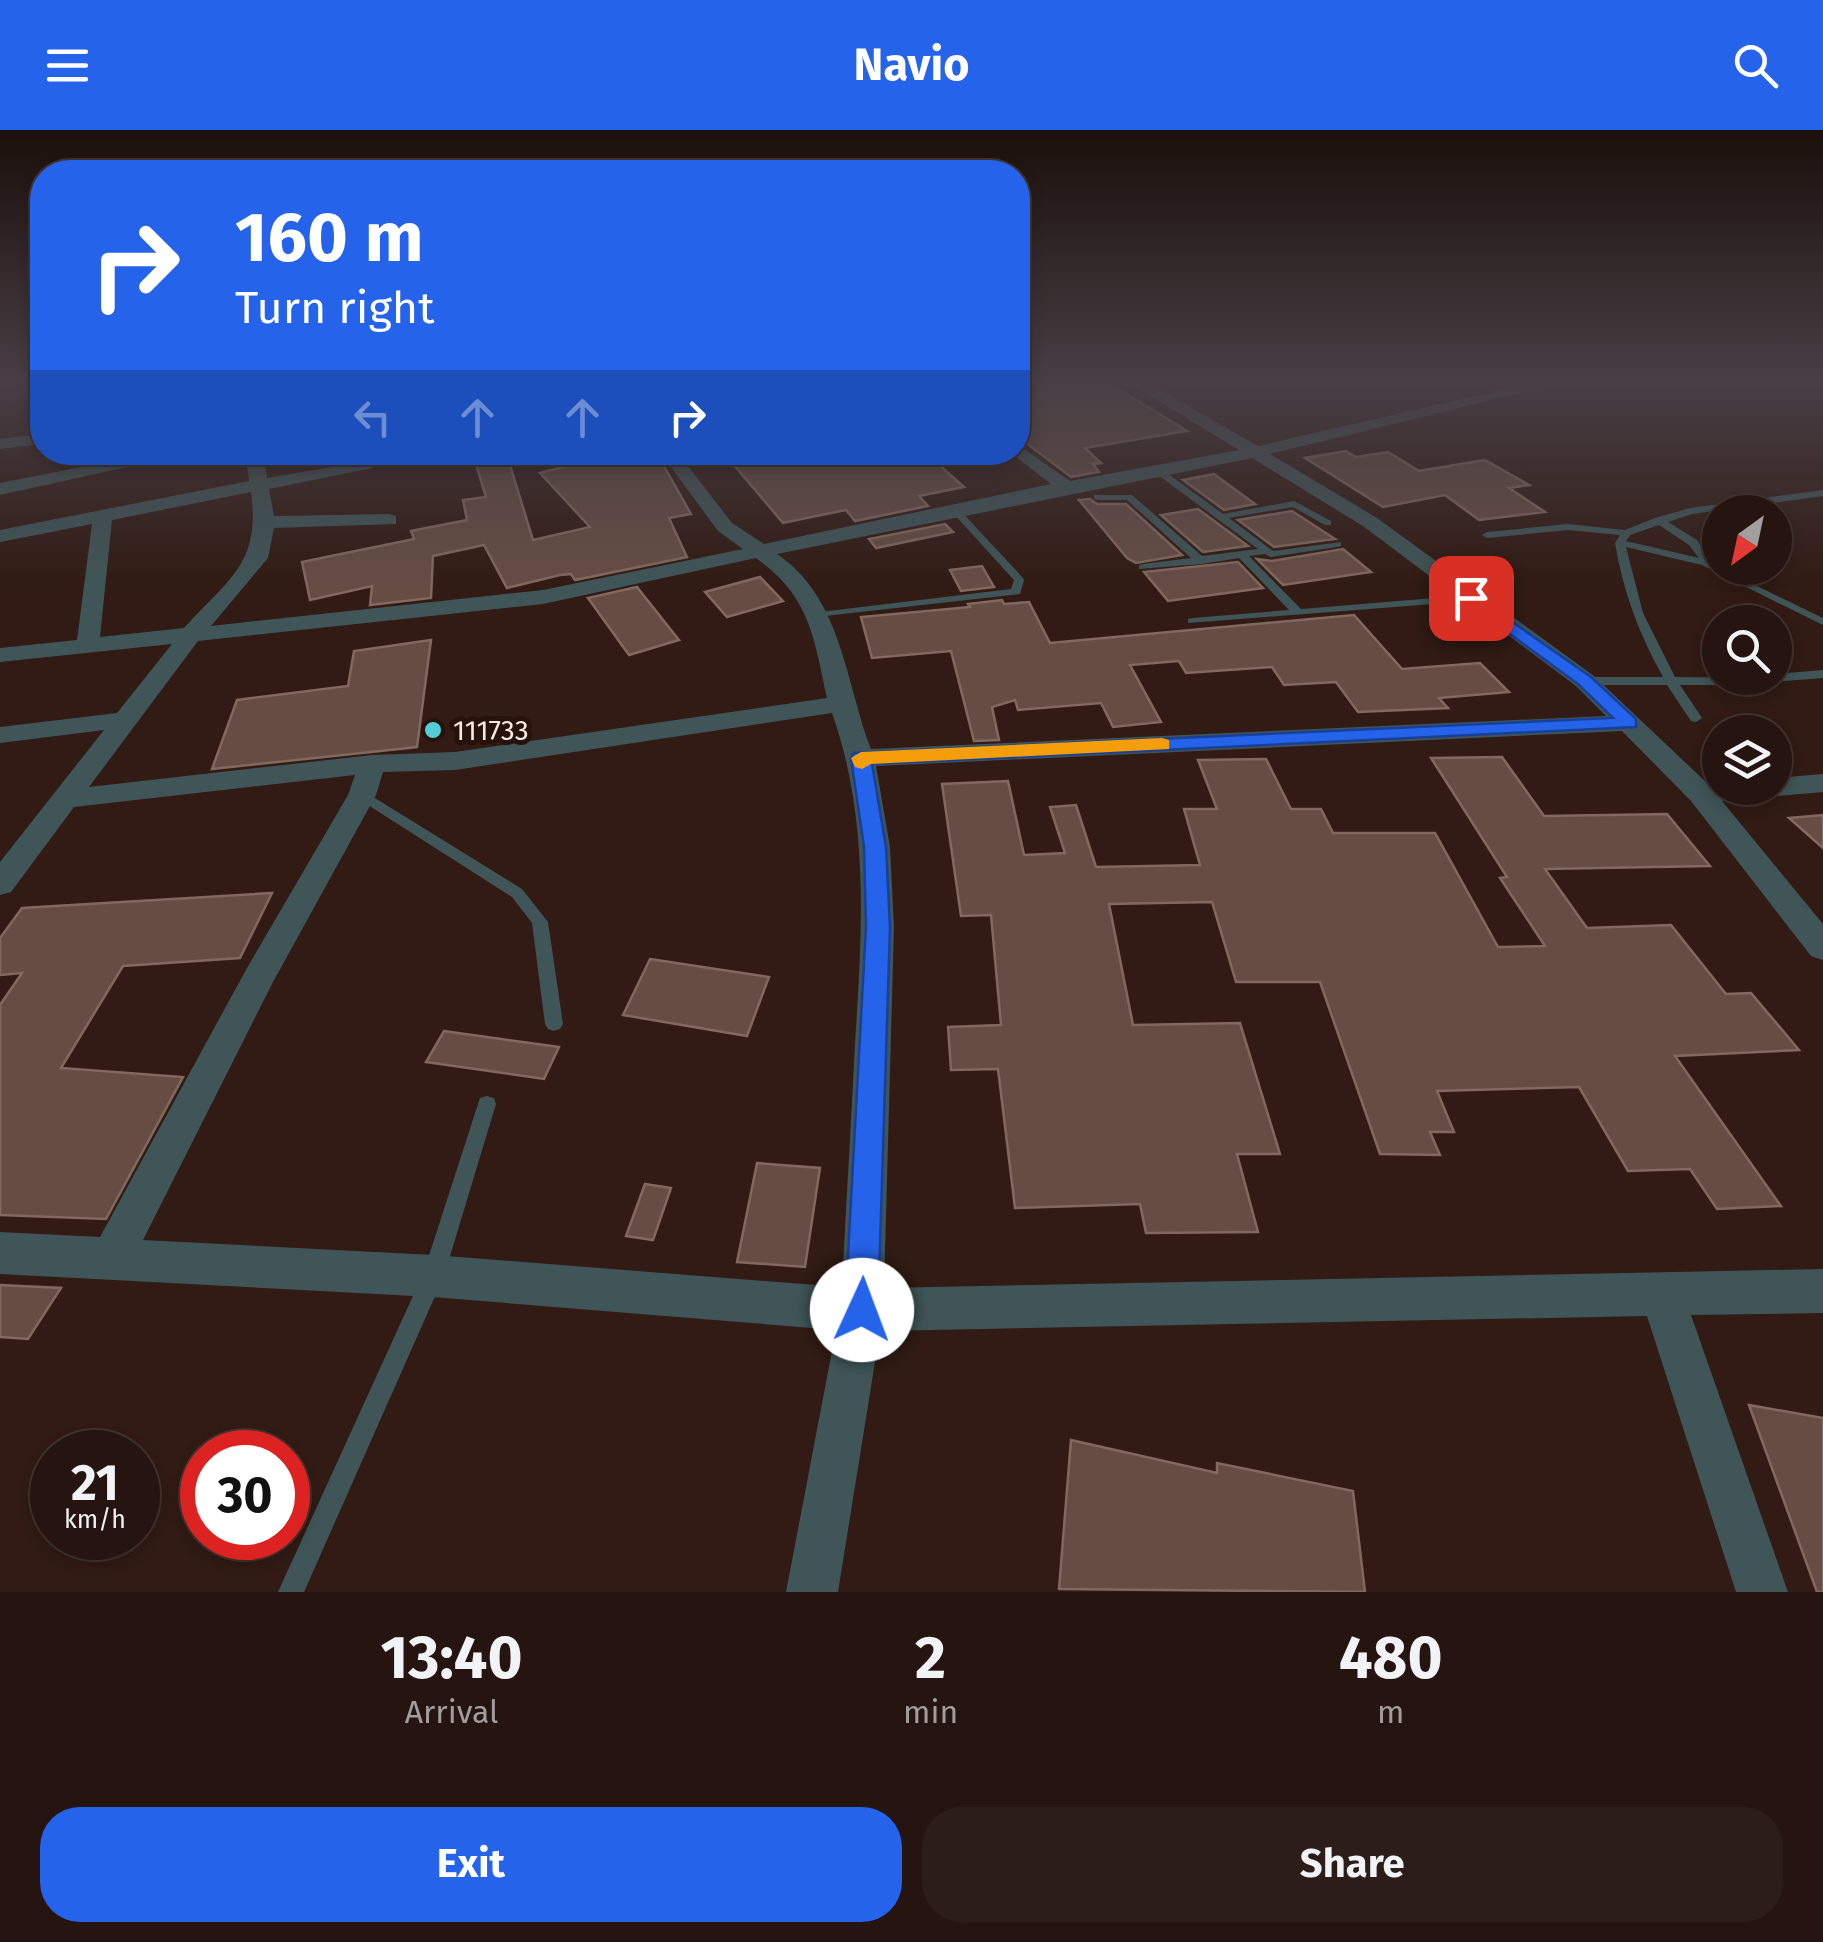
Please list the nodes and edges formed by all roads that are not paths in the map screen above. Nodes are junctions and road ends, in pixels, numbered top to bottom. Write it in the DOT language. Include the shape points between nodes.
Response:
graph roads {
  1 [pos="1248,448"];
  2 [pos="1270,448"];
  3 [pos="1254,452"];
  4 [pos="1030,459"];
  5 [pos="62,465"];
  6 [pos="126,465"];
  7 [pos="256,465"];
  8 [pos="361,465"];
  9 [pos="677,465"];
  10 [pos="1157,470"];
  11 [pos="64,478"];
  12 [pos="260,484"];
  13 [pos="1066,486"];
  14 [pos="0,489"];
  15 [pos="1823,492"];
  16 [pos="1097,497"];
  17 [pos="955,510"];
  18 [pos="103,515"];
  19 [pos="1221,517"];
  20 [pos="388,520"];
  21 [pos="1658,520"];
  22 [pos="265,522"];
  23 [pos="1328,522"];
  24 [pos="1487,535"];
  25 [pos="0,536"];
  26 [pos="1623,538"];
  27 [pos="1337,544"];
  28 [pos="758,550"];
  29 [pos="1268,550"];
  30 [pos="1702,550"];
  31 [pos="1242,555"];
  32 [pos="1200,561"];
  33 [pos="1702,561"];
  34 [pos="1143,567"];
  35 [pos="1751,585"];
  36 [pos="1471,598"];
  37 [pos="1298,612"];
  38 [pos="820,615"];
  39 [pos="1192,621"];
  40 [pos="1823,622"];
  41 [pos="189,636"];
  42 [pos="88,645"];
  43 [pos="0,655"];
  44 [pos="1823,674"];
  45 [pos="1667,678"];
  46 [pos="1584,680"];
  47 [pos="841,704"];
  48 [pos="1696,718"];
  49 [pos="125,720"];
  50 [pos="1630,723"];
  51 [pos="0,735"];
  52 [pos="861,758"];
  53 [pos="367,780"];
  54 [pos="1823,783"];
  55 [pos="1792,786"];
  56 [pos="1701,794"];
  57 [pos="65,799"];
  58 [pos="33,843"];
  59 [pos="0,847"];
  60 [pos="0,884"];
  61 [pos="1823,948"];
  62 [pos="554,1024"];
  63 [pos="487,1104"];
  64 [pos="0,1253"];
  65 [pos="112,1258"];
  66 [pos="433,1276"];
  67 [pos="1823,1290"];
  68 [pos="1661,1292"];
  69 [pos="862,1310"];
  70 [pos="291,1592"];
  71 [pos="812,1592"];
  72 [pos="1762,1592"];
  1 -- 3 [label="street"];
  2 -- 3 [label="street"];
  3 -- 10 [label="street"];
  3 -- 36 [label="street" via="1370,522"];
  4 -- 13 [label="street"];
  5 -- 11 [label="street"];
  6 -- 11 [label="street"];
  7 -- 12 [label="street"];
  8 -- 12 [label="street"];
  9 -- 28 [label="street" via="726,527"];
  10 -- 13 [label="street"];
  10 -- 19 [label="lane"];
  11 -- 14 [label="street"];
  12 -- 18 [label="street"];
  12 -- 22 [label="street"];
  13 -- 17 [label="street"];
  15 -- 21 [label="lane"];
  16 -- 32 [label="lane" via="1128,496"];
  17 -- 28 [label="street"];
  17 -- 38 [label="lane" via="1020,580 1016,592"];
  18 -- 25 [label="street"];
  18 -- 42 [label="street"];
  19 -- 23 [label="lane" via="1294,504"];
  19 -- 29 [label="lane"];
  20 -- 22 [label="street"];
  21 -- 26 [label="lane"];
  21 -- 30 [label="lane"];
  22 -- 41 [label="street" via="258,558"];
  24 -- 26 [label="lane" via="1568,528"];
  26 -- 33 [label="lane"];
  26 -- 45 [label="lane" via="1640,619"];
  27 -- 29 [label="lane" via="1276,555"];
  28 -- 38 [label="street" via="788,570"];
  28 -- 41 [label="street" via="508,602"];
  29 -- 31 [label="lane"];
  31 -- 32 [label="lane"];
  31 -- 37 [label="lane"];
  32 -- 34 [label="lane"];
  35 -- 40 [label="lane"];
  36 -- 37 [label="lane"];
  36 -- 46 [label="street"];
  37 -- 39 [label="lane"];
  38 -- 47 [label="street"];
  41 -- 42 [label="street"];
  41 -- 49 [label="street"];
  42 -- 43 [label="street"];
  44 -- 45 [label="lane"];
  45 -- 46 [label="lane"];
  45 -- 48 [label="lane"];
  46 -- 50 [label="street"];
  47 -- 52 [label="street"];
  47 -- 53 [label="street" via="455,760"];
  49 -- 51 [label="street"];
  49 -- 57 [label="street"];
  50 -- 52 [label="street"];
  50 -- 56 [label="street"];
  52 -- 69 [label="street" via="875,847 878,927"];
  53 -- 57 [label="street"];
  53 -- 62 [label="lane" via="532,907 540,922"];
  53 -- 65 [label="street"];
  54 -- 55 [label="street"];
  56 -- 61 [label="street"];
  57 -- 58 [label="street"];
  58 -- 59 [label="street"];
  58 -- 60 [label="street"];
  63 -- 66 [label="lane"];
  64 -- 65 [label="street"];
  65 -- 66 [label="street"];
  66 -- 69 [label="street"];
  66 -- 70 [label="lane"];
  67 -- 68 [label="street"];
  68 -- 69 [label="street"];
  68 -- 72 [label="street"];
  69 -- 71 [label="street"];
}
